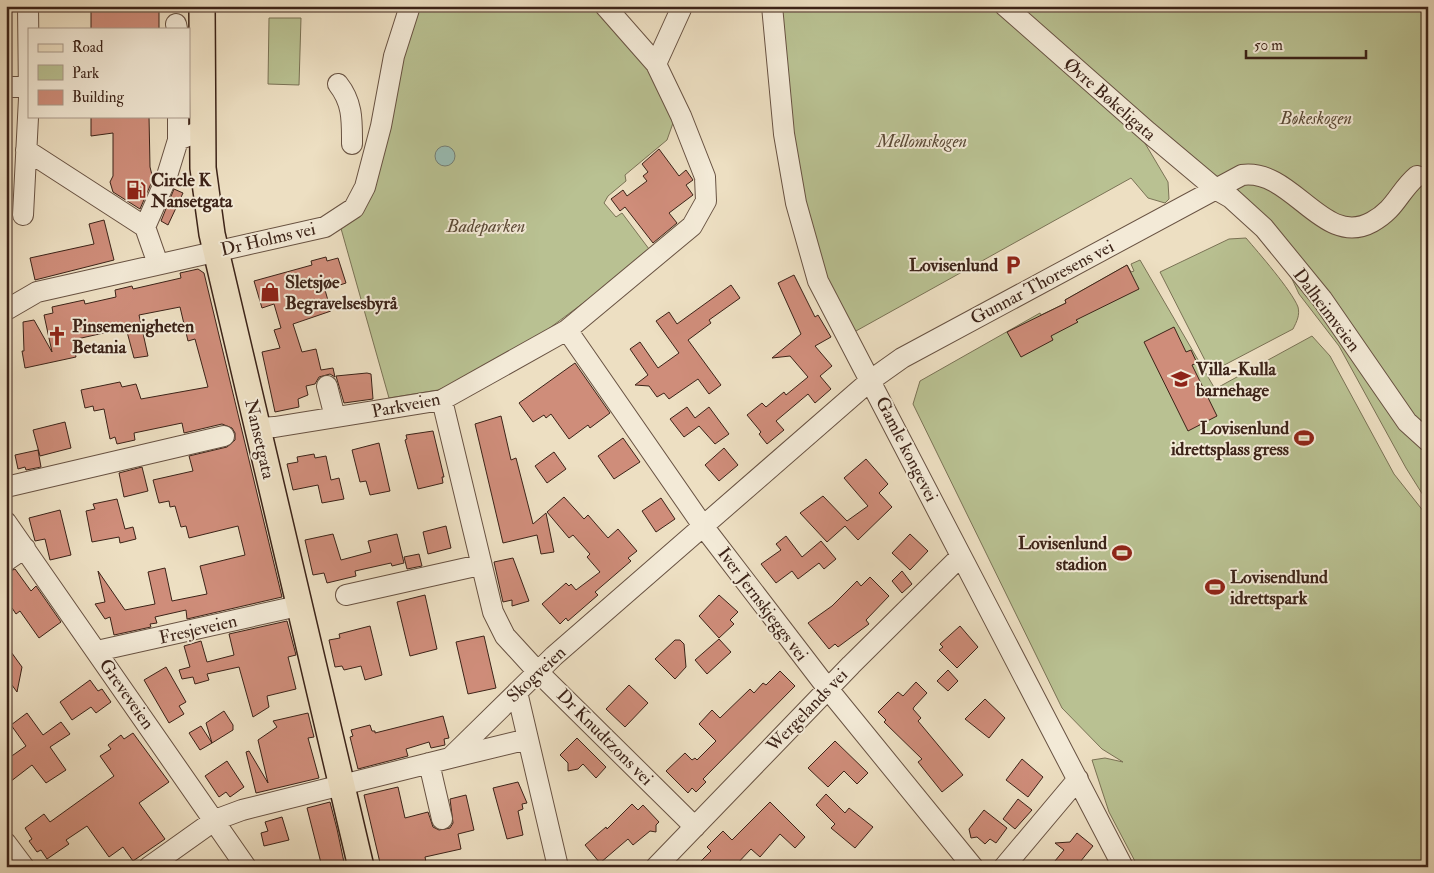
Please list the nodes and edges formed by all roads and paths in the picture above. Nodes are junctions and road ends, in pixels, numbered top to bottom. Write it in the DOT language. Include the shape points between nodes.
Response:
graph roads {
  1 [pos="28,6"];
  2 [pos="202,6"];
  3 [pos="410,6"];
  4 [pos="605,6"];
  5 [pos="772,6"];
  6 [pos="1005,6"];
  7 [pos="681,9"];
  8 [pos="22,51"];
  9 [pos="656,64"];
  10 [pos="28,82"];
  11 [pos="338,84"];
  12 [pos="6,87"];
  13 [pos="28,87"];
  14 [pos="28,108"];
  15 [pos="178,118"];
  16 [pos="203,130"];
  17 [pos="178,140"];
  18 [pos="352,144"];
  19 [pos="26,150"];
  20 [pos="1418,176"];
  21 [pos="1216,190"];
  22 [pos="23,216"];
  23 [pos="145,227"];
  24 [pos="215,252"];
  25 [pos="158,264"];
  26 [pos="6,310"];
  27 [pos="567,330"];
  28 [pos="871,380"];
  29 [pos="328,386"];
  30 [pos="442,400"];
  31 [pos="335,418"];
  32 [pos="258,428"];
  33 [pos="224,436"];
  34 [pos="1428,440"];
  35 [pos="6,487"];
  36 [pos="6,522"];
  37 [pos="703,526"];
  38 [pos="24,548"];
  39 [pos="961,556"];
  40 [pos="6,561"];
  41 [pos="480,565"];
  42 [pos="346,596"];
  43 [pos="298,606"];
  44 [pos="97,652"];
  45 [pos="538,671"];
  46 [pos="828,689"];
  47 [pos="517,692"];
  48 [pos="528,739"];
  49 [pos="450,758"];
  50 [pos="429,763"];
  51 [pos="1078,779"];
  52 [pos="341,786"];
  53 [pos="442,819"];
  54 [pos="215,820"];
  55 [pos="695,827"];
  56 [pos="6,843"];
  57 [pos="658,866"];
  58 [pos="24,867"];
  59 [pos="148,867"];
  60 [pos="246,867"];
  61 [pos="361,867"];
  62 [pos="558,867"];
  63 [pos="973,867"];
  64 [pos="1004,867"];
  65 [pos="1123,867"];
  1 -- 8 [label="street"];
  2 -- 16 [label="main road, Nansetgata"];
  3 -- 24 [label="street, Dr Holms vei" via="394,56 381,126 365,186 354,208 325,226"];
  4 -- 9 [label="street"];
  5 -- 28 [label="street, Gamle kongevei" via="784,134 796,203 818,281"];
  6 -- 21 [label="street, Øvre Bøkeligata"];
  7 -- 9 [label="street"];
  8 -- 10 [label="street"];
  9 -- 27 [label="street" via="706,178 706,201 683,236"];
  11 -- 18 [label="street" via="349,99"];
  12 -- 13 [label="street"];
  14 -- 19 [label="street"];
  15 -- 17 [label="street"];
  16 -- 17 [label="street"];
  16 -- 24 [label="main road, Nansetgata" via="203,168"];
  17 -- 23 [label="street" via="166,179"];
  19 -- 22 [label="street"];
  19 -- 23 [label="street"];
  20 -- 21 [label="street, Gunnar Thoresens vei" via="1391,209 1371,223 1354,227 1338,227 1281,184 1261,175 1242,175"];
  21 -- 28 [label="street, Gunnar Thoresens vei" via="902,358"];
  21 -- 34 [label="street, Dalheimveien" via="1231,198 1264,228 1322,299 1407,422"];
  23 -- 25 [label="street"];
  24 -- 25 [label="street, Dr Holms vei"];
  24 -- 32 [label="main road, Nansetgata"];
  25 -- 26 [label="street, Dr Holms vei" via="37,292"];
  27 -- 30 [label="street, Parkveien"];
  27 -- 37 [label="street, Iver Jernskjeggs vei"];
  28 -- 37 [label="street, Skogveien"];
  28 -- 39 [label="street, Gamle kongevei"];
  29 -- 31 [label="street"];
  30 -- 31 [label="street, Parkveien"];
  30 -- 41 [label="street, Dr Knudtzons vei"];
  31 -- 32 [label="street, Parkveien"];
  32 -- 43 [label="main road, Nansetgata"];
  33 -- 35 [label="street"];
  36 -- 38 [label="street, Greveveien"];
  37 -- 45 [label="street, Skogveien"];
  37 -- 46 [label="street, Iver Jernskjeggs vei"];
  38 -- 40 [label="street"];
  38 -- 44 [label="street, Greveveien"];
  39 -- 46 [label="street, Wergelands vei"];
  39 -- 51 [label="street, Gamle kongevei"];
  41 -- 42 [label="street"];
  41 -- 45 [label="street, Dr Knudtzons vei" via="498,625"];
  43 -- 44 [label="street, Fresjeveien"];
  43 -- 52 [label="main road, Nansetgata"];
  44 -- 54 [label="street, Greveveien"];
  45 -- 47 [label="street, Skogveien"];
  45 -- 55 [label="street, Dr Knudtzons vei"];
  46 -- 55 [label="street, Wergelands vei"];
  46 -- 63 [label="street, Iver Jernskjeggs vei"];
  47 -- 48 [label="street"];
  47 -- 49 [label="street, Skogveien"];
  48 -- 49 [label="street"];
  48 -- 62 [label="street"];
  49 -- 50 [label="street"];
  50 -- 52 [label="street"];
  50 -- 53 [label="street"];
  51 -- 64 [label="street"];
  51 -- 65 [label="street, Gamle kongevei"];
  52 -- 54 [label="street" via="242,810"];
  52 -- 61 [label="main road, Nansetgata"];
  54 -- 59 [label="street"];
  54 -- 60 [label="street, Greveveien"];
  55 -- 57 [label="street, Wergelands vei"];
  56 -- 58 [label="street"];
}
